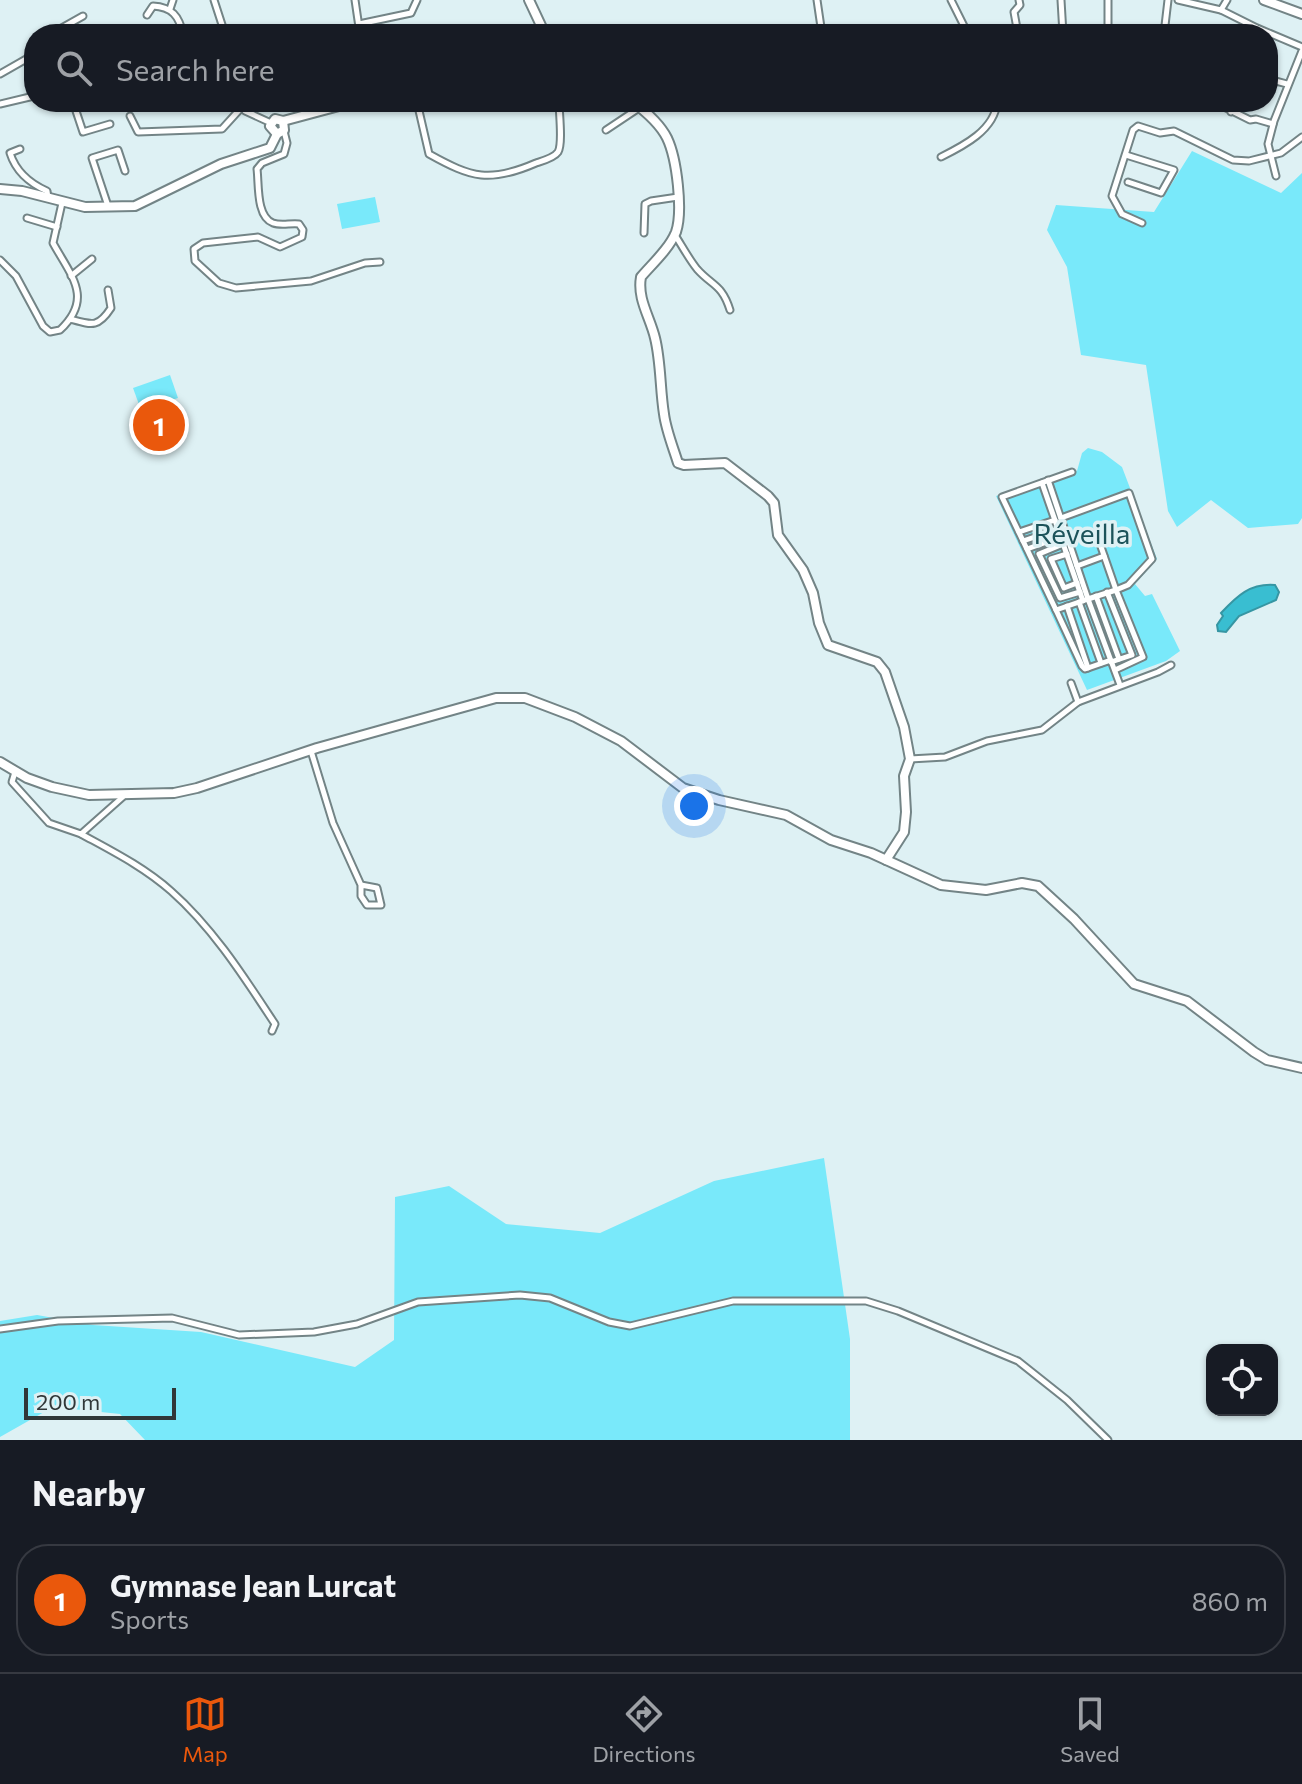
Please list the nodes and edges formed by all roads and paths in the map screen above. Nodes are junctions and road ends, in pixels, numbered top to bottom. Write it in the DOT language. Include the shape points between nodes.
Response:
graph roads {
  1 [pos="173,0"];
  2 [pos="214,0"];
  3 [pos="355,0"];
  4 [pos="417,0"];
  5 [pos="529,0"];
  6 [pos="817,0"];
  7 [pos="951,0"];
  8 [pos="1019,0"];
  9 [pos="1061,0"];
  10 [pos="1108,0"];
  11 [pos="1168,0"];
  12 [pos="1178,0"];
  13 [pos="1227,0"];
  14 [pos="1269,1"];
  15 [pos="170,9"];
  16 [pos="1221,10"];
  17 [pos="1302,14"];
  18 [pos="147,15"];
  19 [pos="83,16"];
  20 [pos="69,24"];
  21 [pos="181,24"];
  22 [pos="222,24"];
  23 [pos="359,24"];
  24 [pos="540,24"];
  25 [pos="821,24"];
  26 [pos="963,24"];
  27 [pos="1016,24"];
  28 [pos="1062,24"];
  29 [pos="1108,24"];
  30 [pos="1165,24"];
  31 [pos="1249,24"];
  32 [pos="1278,39"];
  33 [pos="1301,52"];
  34 [pos="24,60"];
  35 [pos="0,74"];
  36 [pos="1278,82"];
  37 [pos="1287,84"];
  38 [pos="24,98"];
  39 [pos="0,104"];
  40 [pos="1278,110"];
  41 [pos="76,112"];
  42 [pos="235,112"];
  43 [pos="247,112"];
  44 [pos="326,112"];
  45 [pos="419,112"];
  46 [pos="559,112"];
  47 [pos="628,112"];
  48 [pos="643,112"];
  49 [pos="996,112"];
  50 [pos="1231,112"];
  51 [pos="1277,112"];
  52 [pos="130,116"];
  53 [pos="271,123"];
  54 [pos="110,124"];
  55 [pos="1273,124"];
  56 [pos="281,128"];
  57 [pos="606,130"];
  58 [pos="1302,137"];
  59 [pos="20,149"];
  60 [pos="1126,154"];
  61 [pos="1269,156"];
  62 [pos="941,157"];
  63 [pos="125,171"];
  64 [pos="1276,176"];
  65 [pos="1128,182"];
  66 [pos="0,189"];
  67 [pos="678,197"];
  68 [pos="48,199"];
  69 [pos="62,203"];
  70 [pos="108,207"];
  71 [pos="27,218"];
  72 [pos="1142,223"];
  73 [pos="57,227"];
  74 [pos="644,233"];
  75 [pos="673,237"];
  76 [pos="92,259"];
  77 [pos="0,260"];
  78 [pos="380,262"];
  79 [pos="71,276"];
  80 [pos="108,290"];
  81 [pos="730,310"];
  82 [pos="70,319"];
  83 [pos="1072,472"];
  84 [pos="1045,481"];
  85 [pos="1058,519"];
  86 [pos="1058,529"];
  87 [pos="1019,532"];
  88 [pos="1061,537"];
  89 [pos="1023,541"];
  90 [pos="1099,541"];
  91 [pos="1063,544"];
  92 [pos="1027,549"];
  93 [pos="1067,554"];
  94 [pos="1104,556"];
  95 [pos="1075,567"];
  96 [pos="1058,573"];
  97 [pos="1050,576"];
  98 [pos="1077,583"];
  99 [pos="1116,590"];
  100 [pos="1080,592"];
  101 [pos="1107,592"];
  102 [pos="1096,596"];
  103 [pos="1083,600"];
  104 [pos="1067,606"];
  105 [pos="1056,610"];
  106 [pos="1119,659"];
  107 [pos="1111,661"];
  108 [pos="1101,663"];
  109 [pos="1171,665"];
  110 [pos="1088,668"];
  111 [pos="1115,670"];
  112 [pos="1071,683"];
  113 [pos="1120,685"];
  114 [pos="1078,702"];
  115 [pos="310,750"];
  116 [pos="910,759"];
  117 [pos="6,767"];
  118 [pos="125,795"];
  119 [pos="81,834"];
  120 [pos="886,860"];
  121 [pos="361,885"];
  122 [pos="272,1031"];
  123 [pos="1302,1068"];
  124 [pos="0,1329"];
  125 [pos="1108,1440"];
  1 -- 15 [label="street"];
  2 -- 22 [label="street"];
  3 -- 23 [label="street"];
  4 -- 23 [label="street" via="411,13"];
  5 -- 24 [label="street"];
  6 -- 25 [label="street"];
  7 -- 26 [label="street"];
  8 -- 27 [label="street"];
  9 -- 28 [label="street"];
  10 -- 29 [label="street"];
  11 -- 30 [label="street"];
  12 -- 16 [label="street"];
  13 -- 16 [label="street"];
  14 -- 17 [label="street"];
  15 -- 18 [label="street" via="153,6"];
  15 -- 21 [label="street"];
  16 -- 31 [label="street"];
  19 -- 20 [label="street"];
  32 -- 33 [label="street"];
  33 -- 37 [label="street"];
  34 -- 35 [label="street"];
  36 -- 37 [label="street"];
  37 -- 40 [label="street"];
  38 -- 39 [label="street"];
  41 -- 54 [label="street" via="83,132"];
  42 -- 52 [label="street" via="222,129 138,132"];
  43 -- 53 [label="street"];
  44 -- 56 [label="street"];
  45 -- 46 [label="street" via="429,154 482,177 514,172 555,155 560,148"];
  47 -- 57 [label="street"];
  48 -- 67 [label="street" via="667,137"];
  49 -- 62 [label="street" via="969,142"];
  50 -- 55 [label="street"];
  51 -- 55 [label="street"];
  53 -- 56 [label="street" via="275,119"];
  55 -- 61 [label="street"];
  56 -- 70 [label="street" via="264,152 221,164 135,206"];
  56 -- 78 [label="street" via="286,151 257,169 262,210 272,223 299,224 302,237 280,247 258,237 203,243 193,252 195,261 219,283 236,288 311,281"];
  58 -- 61 [label="street"];
  59 -- 68 [label="street" via="10,153 15,168 47,191"];
  60 -- 61 [label="street" via="1138,126 1174,131 1233,160"];
  60 -- 65 [label="street" via="1174,170 1161,193"];
  60 -- 72 [label="street" via="1112,196 1122,214"];
  61 -- 64 [label="street"];
  63 -- 70 [label="street" via="118,150 92,158"];
  66 -- 68 [label="street"];
  67 -- 74 [label="street" via="645,204"];
  67 -- 75 [label="street"];
  68 -- 69 [label="street"];
  69 -- 70 [label="street"];
  69 -- 73 [label="street"];
  71 -- 73 [label="street"];
  73 -- 79 [label="street" via="53,243"];
  75 -- 81 [label="street" via="698,271 716,283"];
  75 -- 116 [label="street" via="640,285 655,337 664,417 678,463 725,463 768,496 776,511 778,535 813,593 828,645 866,656 885,672"];
  76 -- 79 [label="street"];
  77 -- 82 [label="street" via="16,276 50,332"];
  79 -- 82 [label="street" via="78,308"];
  80 -- 82 [label="street" via="111,308 103,320 95,324"];
  83 -- 84 [label="street"];
  84 -- 85 [label="street"];
  84 -- 87 [label="street" via="1002,497"];
  85 -- 86 [label="street"];
  85 -- 87 [label="street"];
  85 -- 95 [label="street"];
  85 -- 99 [label="street" via="1129,493 1152,559 1128,585"];
  86 -- 88 [label="street"];
  86 -- 89 [label="street"];
  87 -- 89 [label="street"];
  88 -- 91 [label="street"];
  88 -- 92 [label="street"];
  89 -- 92 [label="street"];
  90 -- 94 [label="street"];
  91 -- 93 [label="street"];
  91 -- 97 [label="street" via="1039,554"];
  92 -- 105 [label="street"];
  93 -- 95 [label="street"];
  93 -- 96 [label="street" via="1051,559"];
  94 -- 95 [label="street"];
  94 -- 99 [label="street"];
  95 -- 96 [label="street"];
  95 -- 98 [label="street"];
  95 -- 103 [label="street"];
  96 -- 97 [label="street"];
  96 -- 98 [label="street" via="1064,588"];
  97 -- 100 [label="street" via="1060,598"];
  98 -- 100 [label="street"];
  99 -- 101 [label="street"];
  99 -- 111 [label="street" via="1143,657"];
  100 -- 103 [label="street"];
  101 -- 102 [label="street"];
  101 -- 106 [label="street" via="1132,655"];
  102 -- 103 [label="street"];
  102 -- 106 [label="street"];
  103 -- 104 [label="street"];
  103 -- 107 [label="street"];
  103 -- 108 [label="street"];
  104 -- 105 [label="street"];
  104 -- 110 [label="street"];
  105 -- 110 [label="street" via="1078,661"];
  106 -- 107 [label="street"];
  107 -- 108 [label="street"];
  107 -- 111 [label="street"];
  108 -- 110 [label="street"];
  109 -- 113 [label="street"];
  111 -- 113 [label="street"];
  112 -- 114 [label="street"];
  113 -- 114 [label="street"];
  114 -- 116 [label="street" via="1042,730 987,741 945,757"];
  115 -- 118 [label="street" via="197,788"];
  115 -- 120 [label="street" via="496,698 525,698 621,741 683,788 786,815 831,840"];
  115 -- 121 [label="street" via="333,823"];
  116 -- 120 [label="street" via="904,776 904,832"];
  117 -- 118 [label="street" via="89,795"];
  117 -- 119 [label="street" via="12,782 49,823"];
  118 -- 119 [label="street"];
  119 -- 122 [label="street" via="137,865 196,915 275,1024"];
  120 -- 123 [label="street" via="941,885 986,890 1022,883 1038,886 1134,984 1187,1001 1267,1060"];
  121 -- 121 [label="street" via="367,905 381,905 377,888"];
  124 -- 125 [label="street" via="58,1321 166,1318 259,1335 336,1329 418,1302 539,1295 630,1326 733,1301 866,1301 1018,1361"];
}
